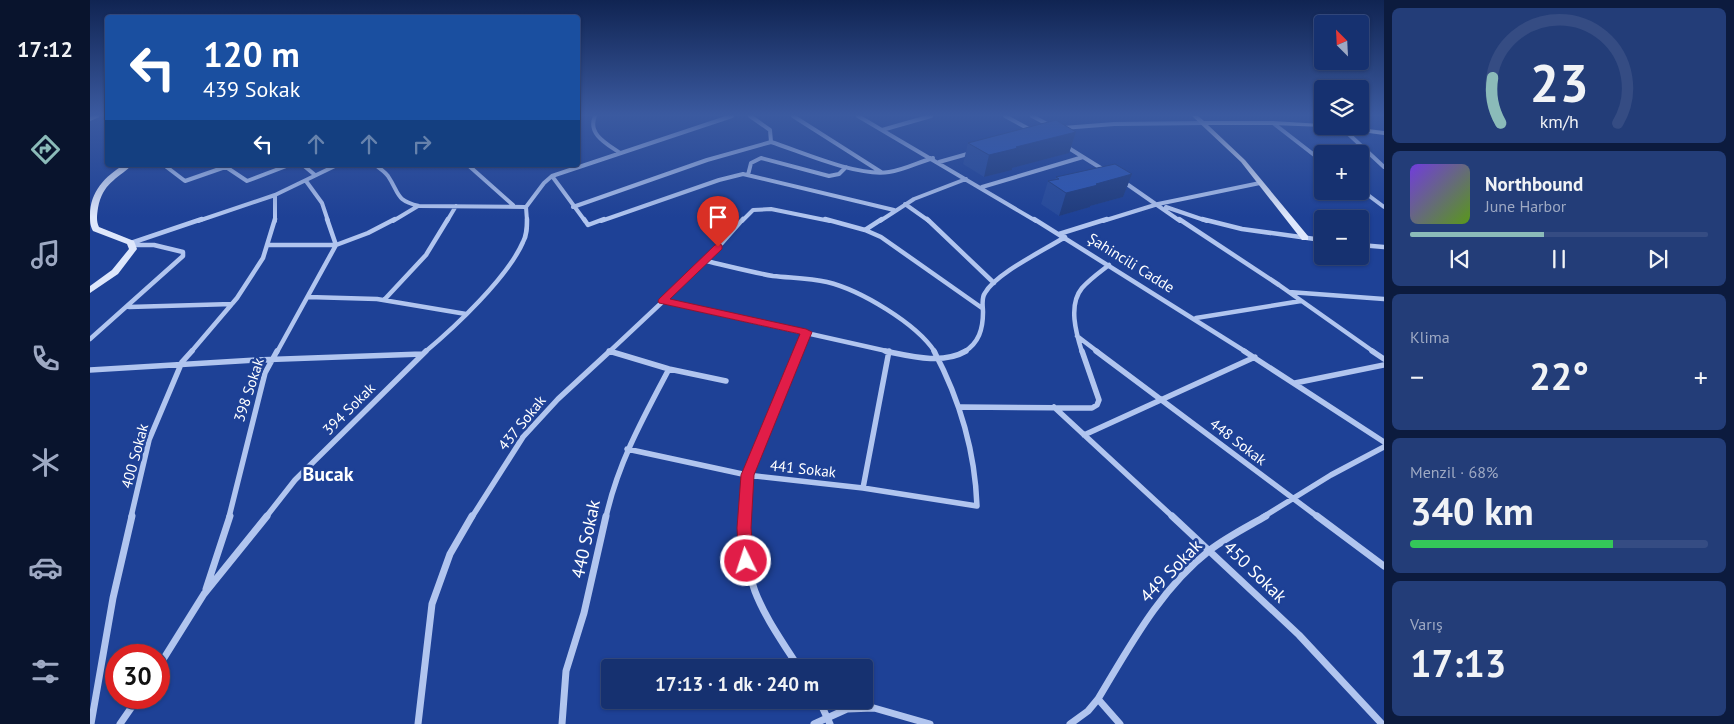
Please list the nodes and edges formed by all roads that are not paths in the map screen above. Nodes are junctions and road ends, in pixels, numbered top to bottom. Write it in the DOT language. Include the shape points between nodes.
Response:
graph roads {
  1 [pos="616,150"];
  2 [pos="630,150"];
  3 [pos="740,150"];
  4 [pos="793,150"];
  5 [pos="846,150"];
  6 [pos="917,150"];
  7 [pos="1071,150"];
  8 [pos="1233,150"];
  9 [pos="1365,150"];
  10 [pos="975,152"];
  11 [pos="620,153"];
  12 [pos="1083,157"];
  13 [pos="932,158"];
  14 [pos="940,162"];
  15 [pos="126,167"];
  16 [pos="167,167"];
  17 [pos="226,167"];
  18 [pos="284,167"];
  19 [pos="305,167"];
  20 [pos="333,167"];
  21 [pos="378,167"];
  22 [pos="470,167"];
  23 [pos="579,167"];
  24 [pos="580,167"];
  25 [pos="1384,167"];
  26 [pos="846,168"];
  27 [pos="882,173"];
  28 [pos="1108,173"];
  29 [pos="315,175"];
  30 [pos="748,175"];
  31 [pos="552,176"];
  32 [pos="1116,178"];
  33 [pos="966,179"];
  34 [pos="306,181"];
  35 [pos="1260,183"];
  36 [pos="982,188"];
  37 [pos="275,195"];
  38 [pos="1369,196"];
  39 [pos="905,204"];
  40 [pos="1158,204"];
  41 [pos="419,206"];
  42 [pos="456,206"];
  43 [pos="513,206"];
  44 [pos="526,207"];
  45 [pos="573,207"];
  46 [pos="1384,207"];
  47 [pos="894,210"];
  48 [pos="865,230"];
  49 [pos="1059,234"];
  50 [pos="1065,237"];
  51 [pos="1305,238"];
  52 [pos="1314,239"];
  53 [pos="131,244"];
  54 [pos="336,245"];
  55 [pos="268,246"];
  56 [pos="1369,246"];
  57 [pos="1384,248"];
  58 [pos="706,261"];
  59 [pos="1109,264"];
  60 [pos="994,283"];
  61 [pos="90,290"];
  62 [pos="1288,292"];
  63 [pos="308,297"];
  64 [pos="1384,299"];
  65 [pos="384,300"];
  66 [pos="1301,300"];
  67 [pos="663,301"];
  68 [pos="232,304"];
  69 [pos="129,307"];
  70 [pos="982,308"];
  71 [pos="466,314"];
  72 [pos="1195,318"];
  73 [pos="806,332"];
  74 [pos="1077,336"];
  75 [pos="90,339"];
  76 [pos="889,350"];
  77 [pos="609,351"];
  78 [pos="422,354"];
  79 [pos="936,356"];
  80 [pos="1255,357"];
  81 [pos="272,358"];
  82 [pos="1384,359"];
  83 [pos="182,362"];
  84 [pos="1384,365"];
  85 [pos="669,369"];
  86 [pos="90,370"];
  87 [pos="726,381"];
  88 [pos="1295,383"];
  89 [pos="1162,401"];
  90 [pos="961,407"];
  91 [pos="1054,407"];
  92 [pos="1084,434"];
  93 [pos="1384,442"];
  94 [pos="1384,447"];
  95 [pos="627,449"];
  96 [pos="748,475"];
  97 [pos="863,488"];
  98 [pos="1294,499"];
  99 [pos="1210,550"];
  100 [pos="1384,566"];
  101 [pos="204,594"];
  102 [pos="170,648"];
  103 [pos="793,659"];
  104 [pos="1098,699"];
  105 [pos="130,709"];
  106 [pos="823,709"];
  107 [pos="829,721"];
  108 [pos="90,724"];
  109 [pos="120,724"];
  110 [pos="418,724"];
  111 [pos="562,724"];
  112 [pos="814,724"];
  113 [pos="930,724"];
  114 [pos="1070,724"];
  115 [pos="1120,724"];
  116 [pos="1382,724"];
  1 -- 11 [label="street"];
  2 -- 11 [label="street"];
  3 -- 45 [label="street"];
  4 -- 26 [label="street"];
  5 -- 27 [label="street"];
  6 -- 13 [label="street, Şahincili Cadde"];
  7 -- 12 [label="street"];
  8 -- 35 [label="street"];
  9 -- 25 [label="street"];
  10 -- 14 [label="street"];
  11 -- 24 [label="street"];
  12 -- 28 [label="street"];
  12 -- 36 [label="street"];
  13 -- 14 [label="street, Şahincili Cadde"];
  13 -- 27 [label="street"];
  14 -- 33 [label="street, Şahincili Cadde"];
  15 -- 53 [label="street" via="107,180 97,194 93,220 96,230"];
  16 -- 17 [label="street" via="185,181"];
  17 -- 18 [label="street" via="247,181"];
  19 -- 29 [label="street"];
  20 -- 29 [label="street"];
  21 -- 41 [label="street" via="387,174 393,190 403,202"];
  22 -- 43 [label="street"];
  23 -- 31 [label="street"];
  26 -- 27 [label="street"];
  26 -- 30 [label="street" via="829,176 761,158 752,163"];
  29 -- 34 [label="street"];
  30 -- 45 [label="street" via="719,180 588,225"];
  30 -- 47 [label="street"];
  31 -- 44 [label="street"];
  31 -- 45 [label="street"];
  32 -- 40 [label="street"];
  33 -- 36 [label="street, Şahincili Cadde"];
  33 -- 39 [label="street"];
  34 -- 37 [label="street"];
  34 -- 54 [label="street" via="322,203"];
  35 -- 40 [label="street"];
  35 -- 51 [label="street"];
  36 -- 49 [label="street, Şahincili Cadde"];
  37 -- 53 [label="street"];
  37 -- 55 [label="street, 400 Sokak" via="276,216"];
  38 -- 46 [label="street"];
  39 -- 47 [label="street"];
  39 -- 60 [label="street" via="952,240"];
  40 -- 49 [label="street"];
  40 -- 51 [label="street" via="1197,219"];
  40 -- 62 [label="street"];
  41 -- 42 [label="street"];
  41 -- 54 [label="street" via="374,231"];
  42 -- 43 [label="street"];
  42 -- 65 [label="street" via="426,255"];
  43 -- 44 [label="street"];
  44 -- 71 [label="street, 394 Sokak" via="527,229 518,252"];
  47 -- 48 [label="street"];
  48 -- 58 [label="street, 437 Sokak" via="816,217 754,210"];
  48 -- 70 [label="street" via="903,252"];
  49 -- 50 [label="street, Şahincili Cadde"];
  50 -- 59 [label="street, Şahincili Cadde"];
  50 -- 60 [label="street"];
  51 -- 52 [label="street"];
  53 -- 61 [label="street" via="133,249 124,263"];
  53 -- 69 [label="street" via="154,245 183,252 183,256"];
  54 -- 55 [label="street"];
  54 -- 63 [label="street, 398 Sokak"];
  55 -- 68 [label="street, 400 Sokak"];
  56 -- 57 [label="street"];
  58 -- 67 [label="street, 437 Sokak"];
  58 -- 79 [label="street" via="750,272 831,283 853,291 911,328 930,345"];
  59 -- 72 [label="street, Şahincili Cadde"];
  59 -- 74 [label="street" via="1078,292 1075,309"];
  60 -- 70 [label="street" via="983,294"];
  62 -- 64 [label="street"];
  62 -- 66 [label="street"];
  63 -- 65 [label="street"];
  63 -- 81 [label="street, 398 Sokak"];
  65 -- 71 [label="street"];
  66 -- 72 [label="street"];
  66 -- 82 [label="street"];
  67 -- 73 [label="street"];
  67 -- 77 [label="street, 437 Sokak"];
  68 -- 69 [label="street"];
  68 -- 83 [label="street, 400 Sokak"];
  69 -- 75 [label="street"];
  70 -- 79 [label="street" via="980,336 971,349 950,357"];
  71 -- 78 [label="street, 394 Sokak"];
  72 -- 80 [label="street, Şahincili Cadde"];
  73 -- 76 [label="street"];
  73 -- 96 [label="street"];
  74 -- 89 [label="street, 448 Sokak"];
  74 -- 91 [label="street" via="1098,405 1092,408"];
  76 -- 79 [label="street" via="914,357"];
  76 -- 97 [label="street"];
  77 -- 85 [label="street"];
  77 -- 110 [label="street, 437 Sokak" via="523,437 450,554 432,604"];
  78 -- 81 [label="street"];
  78 -- 101 [label="street, 394 Sokak" via="295,480"];
  79 -- 90 [label="street"];
  80 -- 88 [label="street, Şahincili Cadde"];
  80 -- 89 [label="street"];
  81 -- 83 [label="street"];
  81 -- 101 [label="street, 398 Sokak" via="257,401 232,508"];
  83 -- 86 [label="street"];
  83 -- 108 [label="street, 400 Sokak" via="149,440 113,598"];
  84 -- 88 [label="street"];
  85 -- 87 [label="street"];
  85 -- 95 [label="street, 440 Sokak"];
  88 -- 93 [label="street, Şahincili Cadde"];
  89 -- 92 [label="street"];
  89 -- 98 [label="street, 448 Sokak"];
  90 -- 91 [label="street"];
  90 -- 97 [label="street, 441 Sokak" via="974,458 977,506"];
  91 -- 92 [label="street, 450 Sokak"];
  92 -- 99 [label="street, 450 Sokak"];
  94 -- 98 [label="street, 449 Sokak"];
  95 -- 96 [label="street, 441 Sokak"];
  95 -- 111 [label="street, 440 Sokak" via="610,498 584,613 566,670"];
  96 -- 97 [label="street, 441 Sokak"];
  96 -- 103 [label="street" via="744,528 751,585 762,610"];
  98 -- 99 [label="street, 449 Sokak"];
  98 -- 100 [label="street, 448 Sokak"];
  99 -- 104 [label="street, 449 Sokak" via="1147,617"];
  99 -- 116 [label="street, 450 Sokak" via="1299,635"];
  101 -- 102 [label="street, 394 Sokak"];
  104 -- 114 [label="street, 449 Sokak"];
  104 -- 115 [label="street"];
  105 -- 109 [label="street"];
  106 -- 107 [label="street"];
  107 -- 112 [label="street"];
  107 -- 113 [label="street" via="847,709 874,708"];
}
